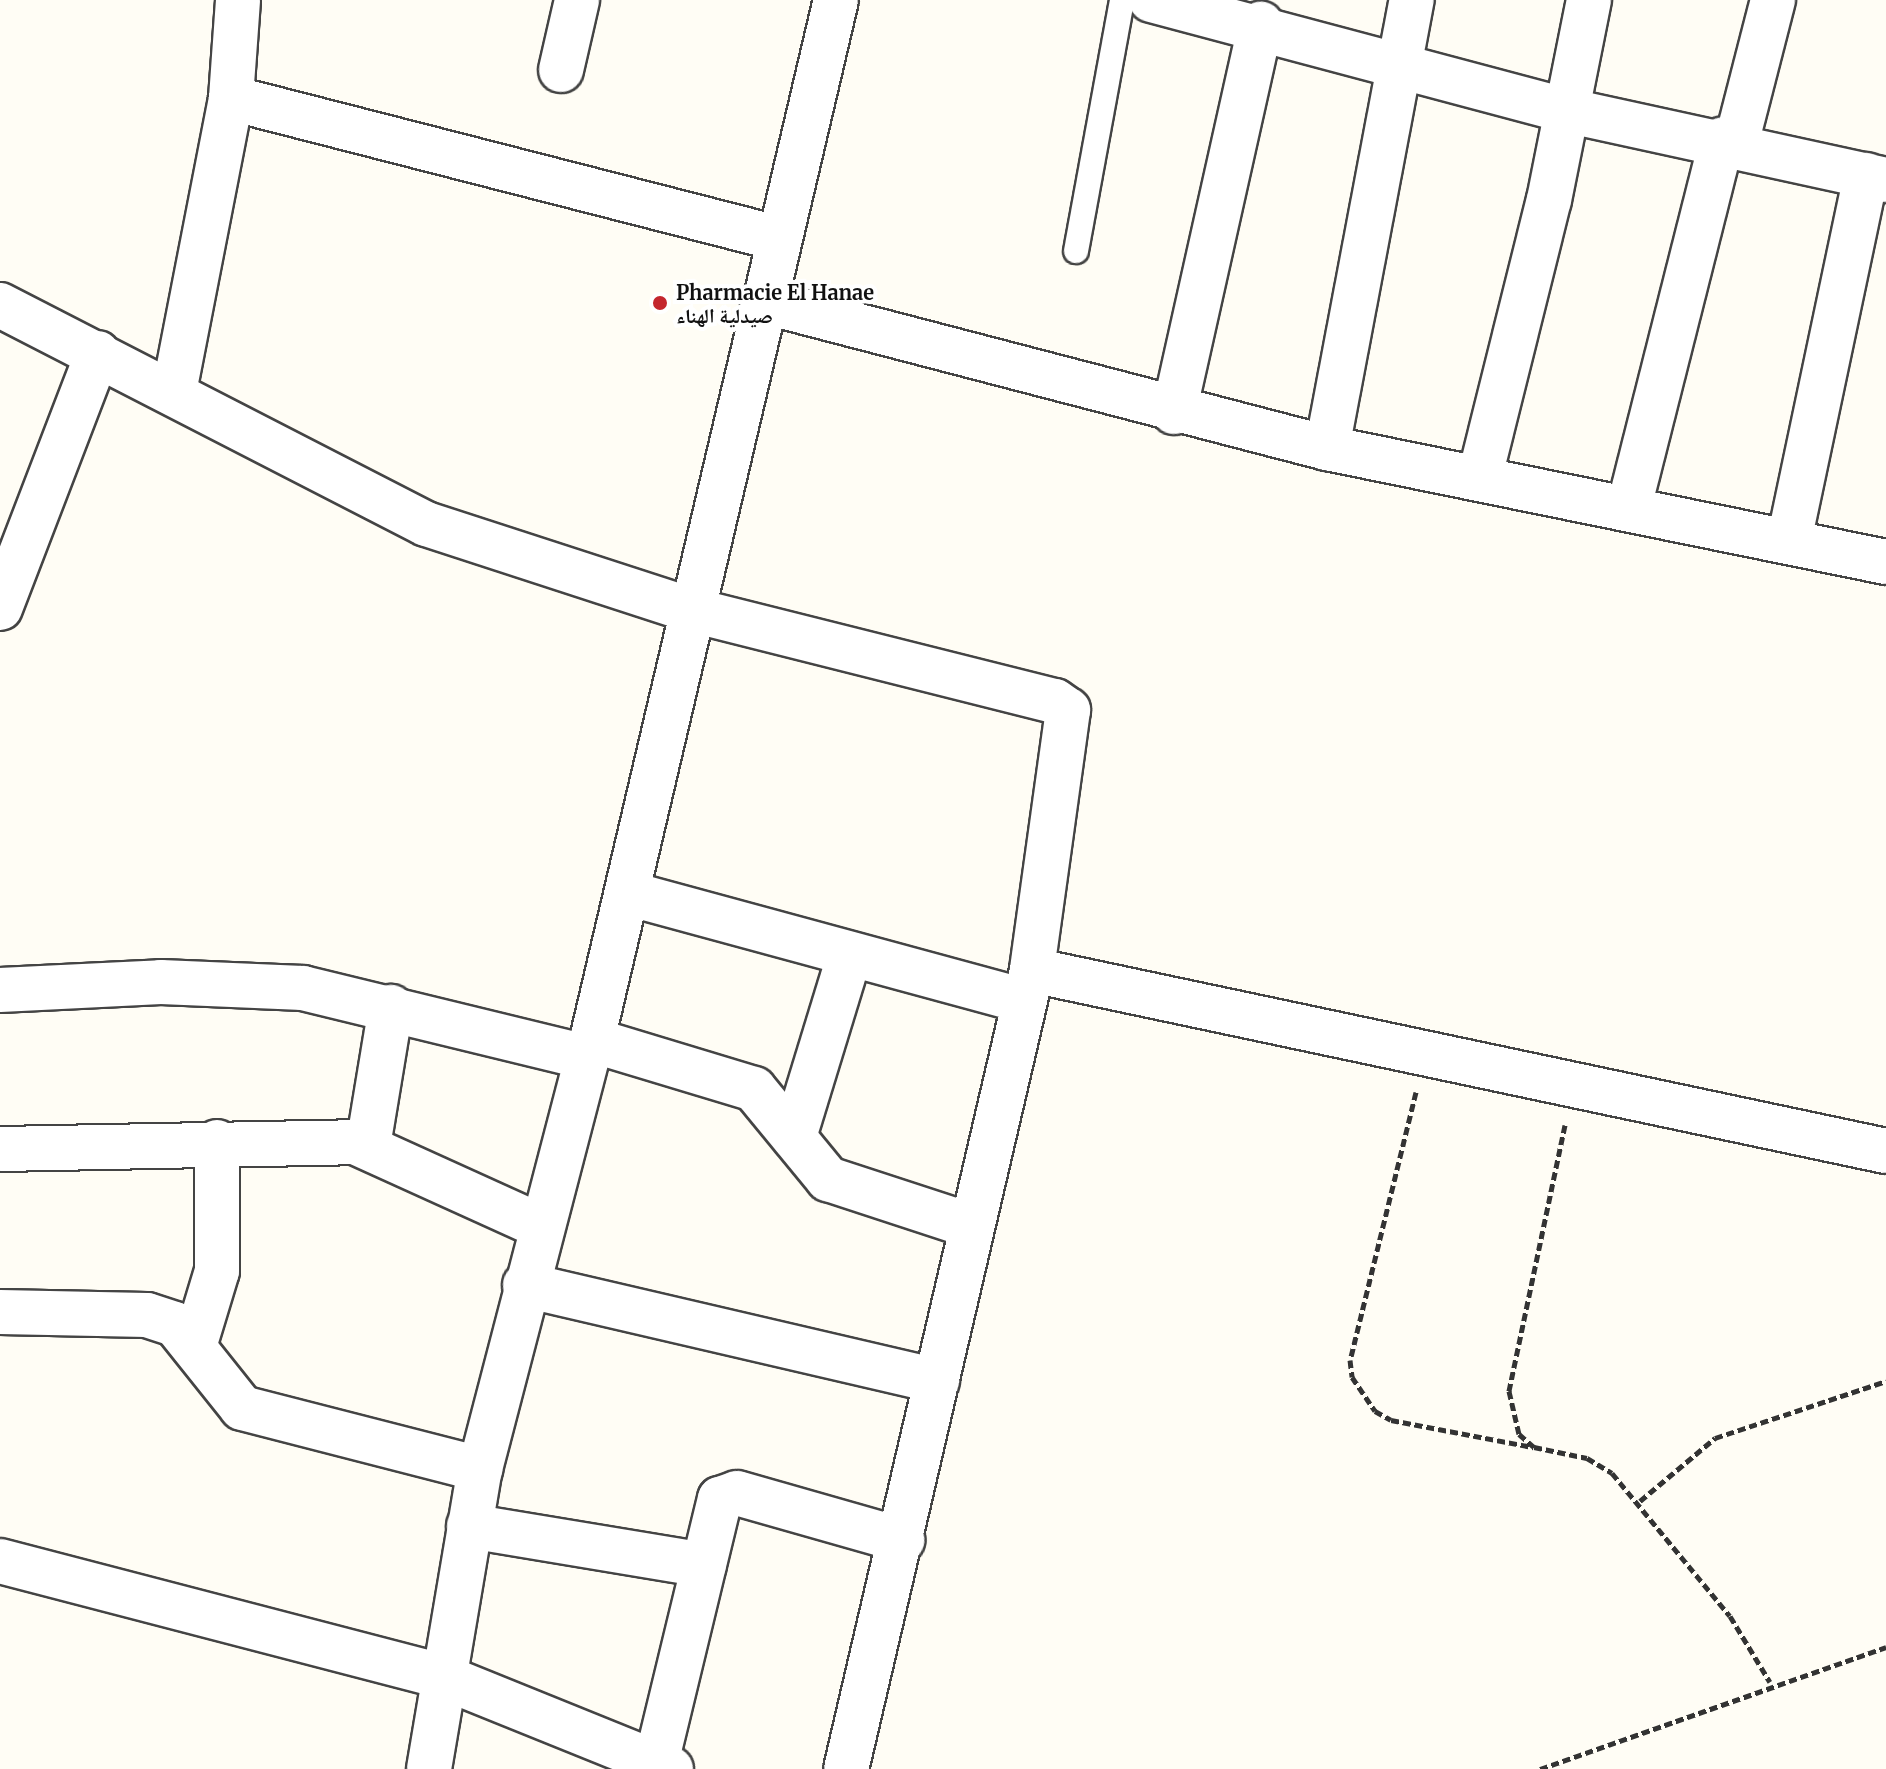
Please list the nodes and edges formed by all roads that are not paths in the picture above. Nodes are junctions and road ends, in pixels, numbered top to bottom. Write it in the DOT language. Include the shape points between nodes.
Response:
graph roads {
  1 [pos="238,0"];
  2 [pos="577,0"];
  3 [pos="836,0"];
  4 [pos="1122,0"];
  5 [pos="1151,0"];
  6 [pos="1412,0"];
  7 [pos="1589,0"];
  8 [pos="1773,0"];
  9 [pos="1243,14"];
  10 [pos="1400,67"];
  11 [pos="561,70"];
  12 [pos="231,98"];
  13 [pos="1565,110"];
  14 [pos="1729,142"];
  15 [pos="1876,177"];
  16 [pos="777,238"];
  17 [pos="1076,251"];
  18 [pos="763,301"];
  19 [pos="0,305"];
  20 [pos="98,353"];
  21 [pos="174,392"];
  22 [pos="1174,412"];
  23 [pos="1327,448"];
  24 [pos="1480,476"];
  25 [pos="1629,507"];
  26 [pos="1789,541"];
  27 [pos="1886,562"];
  28 [pos="0,608"];
  29 [pos="688,609"];
  30 [pos="627,893"];
  31 [pos="850,954"];
  32 [pos="1028,985"];
  33 [pos="0,990"];
  34 [pos="391,1007"];
  35 [pos="590,1048"];
  36 [pos="794,1137"];
  37 [pos="217,1142"];
  38 [pos="368,1146"];
  39 [pos="0,1149"];
  40 [pos="1886,1151"];
  41 [pos="540,1226"];
  42 [pos="972,1226"];
  43 [pos="525,1285"];
  44 [pos="0,1312"];
  45 [pos="194,1347"];
  46 [pos="937,1381"];
  47 [pos="480,1469"];
  48 [pos="469,1526"];
  49 [pos="902,1540"];
  50 [pos="0,1561"];
  51 [pos="704,1565"];
  52 [pos="441,1676"];
  53 [pos="587,1754"];
  54 [pos="663,1766"];
  55 [pos="429,1769"];
  56 [pos="846,1769"];
  1 -- 12 [label="street"];
  2 -- 11 [label="street"];
  3 -- 16 [label="street"];
  4 -- 17 [label="lane"];
  5 -- 9 [label="street"];
  6 -- 10 [label="street"];
  7 -- 13 [label="street"];
  8 -- 14 [label="street"];
  9 -- 10 [label="street"];
  9 -- 22 [label="street"];
  10 -- 13 [label="street"];
  10 -- 23 [label="street"];
  12 -- 16 [label="street"];
  12 -- 21 [label="street"];
  13 -- 14 [label="street"];
  13 -- 24 [label="street"];
  14 -- 15 [label="street"];
  14 -- 25 [label="street"];
  15 -- 26 [label="street"];
  16 -- 18 [label="street"];
  18 -- 22 [label="street"];
  18 -- 29 [label="street"];
  19 -- 20 [label="street"];
  20 -- 21 [label="street"];
  20 -- 28 [label="street"];
  21 -- 29 [label="street" via="426,524"];
  22 -- 23 [label="street"];
  23 -- 24 [label="street"];
  24 -- 25 [label="street"];
  25 -- 26 [label="street"];
  26 -- 27 [label="street"];
  29 -- 30 [label="street"];
  29 -- 32 [label="street" via="1062,704 1070,719"];
  30 -- 31 [label="street"];
  30 -- 35 [label="street"];
  31 -- 32 [label="street"];
  31 -- 36 [label="street"];
  32 -- 40 [label="street" via="1425,1053"];
  32 -- 42 [label="street"];
  33 -- 34 [label="street" via="161,982 303,988"];
  34 -- 35 [label="street"];
  34 -- 38 [label="street"];
  35 -- 36 [label="street" via="754,1089"];
  35 -- 41 [label="street"];
  36 -- 42 [label="street" via="828,1179"];
  37 -- 38 [label="street" via="304,1138"];
  37 -- 39 [label="street"];
  37 -- 45 [label="street" via="217,1271"];
  38 -- 41 [label="street"];
  41 -- 43 [label="street"];
  42 -- 46 [label="street"];
  43 -- 46 [label="street"];
  43 -- 47 [label="street"];
  44 -- 45 [label="street" via="147,1315 175,1324"];
  45 -- 47 [label="street" via="242,1408"];
  46 -- 49 [label="street"];
  47 -- 48 [label="street"];
  48 -- 51 [label="street"];
  48 -- 52 [label="street"];
  49 -- 51 [label="street" via="728,1493"];
  49 -- 56 [label="street"];
  50 -- 52 [label="street"];
  51 -- 54 [label="street"];
  52 -- 53 [label="street"];
  52 -- 55 [label="street"];
  53 -- 54 [label="street"];
}
